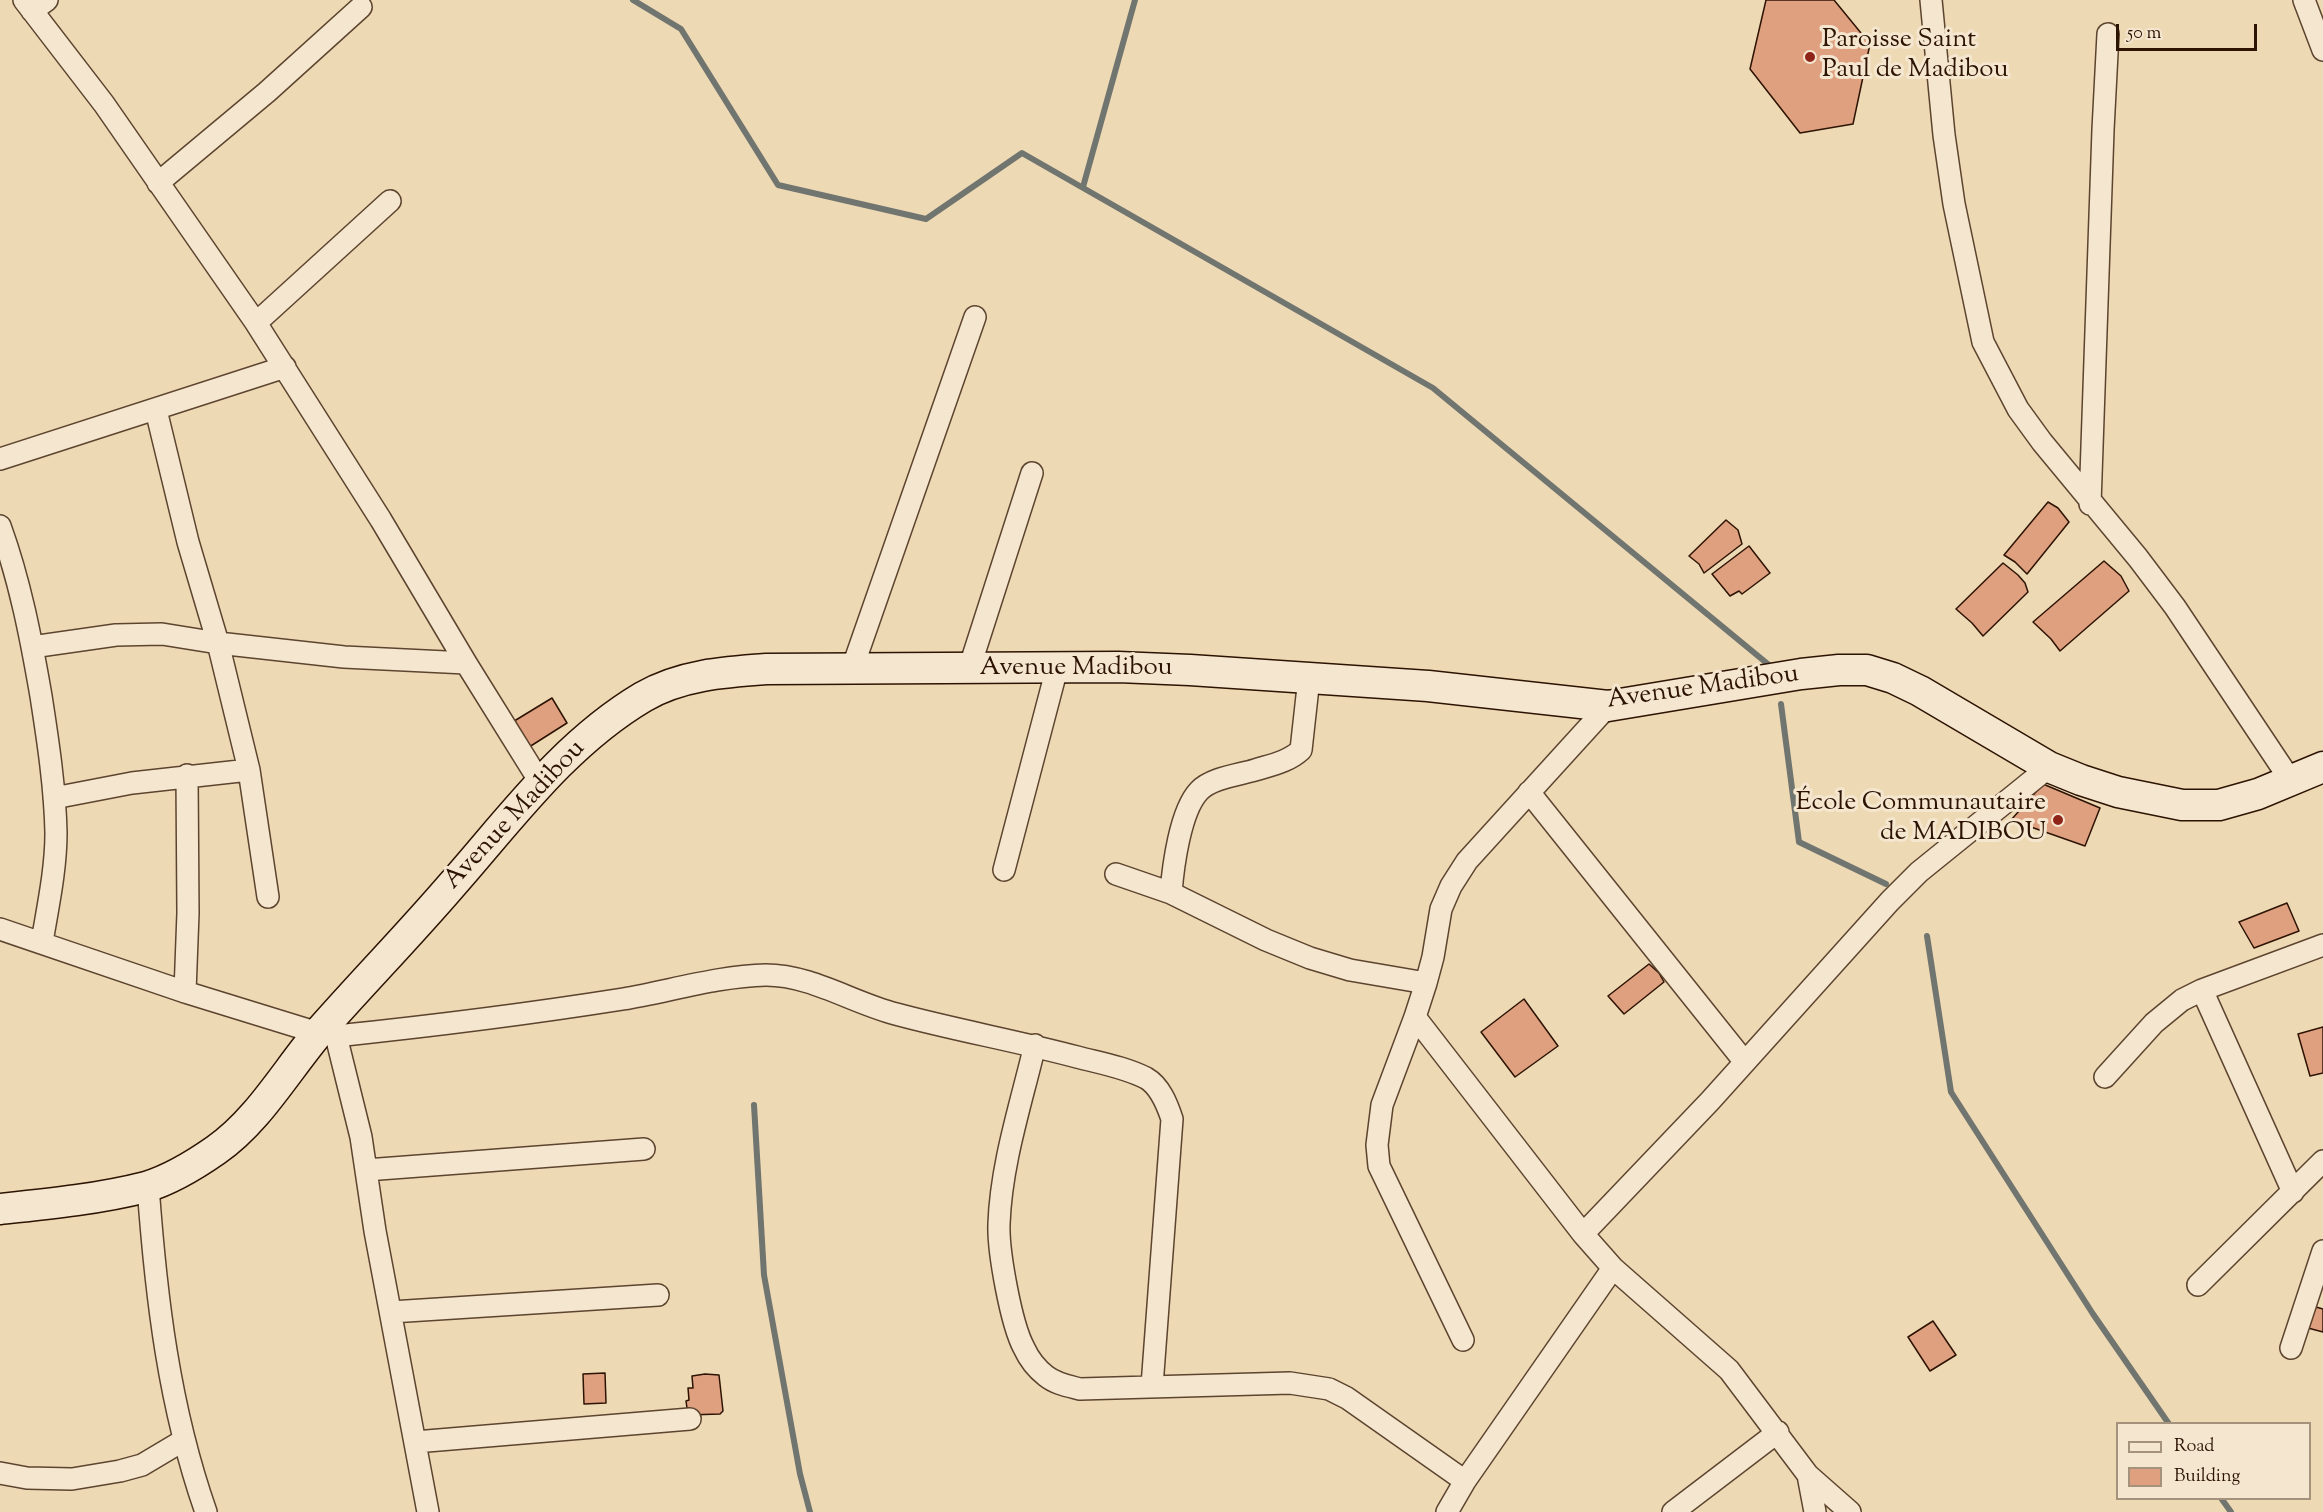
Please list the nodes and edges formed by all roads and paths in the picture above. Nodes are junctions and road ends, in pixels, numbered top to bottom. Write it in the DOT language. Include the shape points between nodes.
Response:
graph roads {
  1 [pos="1931,0"];
  2 [pos="2304,0"];
  3 [pos="34,4"];
  4 [pos="361,7"];
  5 [pos="2108,34"];
  6 [pos="2323,50"];
  7 [pos="158,183"];
  8 [pos="390,201"];
  9 [pos="975,317"];
  10 [pos="256,323"];
  11 [pos="285,367"];
  12 [pos="156,410"];
  13 [pos="0,459"];
  14 [pos="1032,473"];
  15 [pos="2090,504"];
  16 [pos="0,526"];
  17 [pos="218,643"];
  18 [pos="32,647"];
  19 [pos="466,663"];
  20 [pos="1058,668"];
  21 [pos="852,669"];
  22 [pos="969,669"];
  23 [pos="1309,678"];
  24 [pos="1608,706"];
  25 [pos="2049,766"];
  26 [pos="2323,767"];
  27 [pos="249,770"];
  28 [pos="186,775"];
  29 [pos="2291,781"];
  30 [pos="540,782"];
  31 [pos="1529,792"];
  32 [pos="54,798"];
  33 [pos="1004,870"];
  34 [pos="1116,874"];
  35 [pos="1171,893"];
  36 [pos="268,897"];
  37 [pos="0,928"];
  38 [pos="42,942"];
  39 [pos="2322,947"];
  40 [pos="1426,983"];
  41 [pos="2202,990"];
  42 [pos="184,992"];
  43 [pos="1415,1017"];
  44 [pos="327,1034"];
  45 [pos="1035,1045"];
  46 [pos="1744,1061"];
  47 [pos="2105,1077"];
  48 [pos="644,1149"];
  49 [pos="2323,1161"];
  50 [pos="366,1170"];
  51 [pos="148,1186"];
  52 [pos="2293,1192"];
  53 [pos="0,1209"];
  54 [pos="1583,1234"];
  55 [pos="2323,1251"];
  56 [pos="1613,1268"];
  57 [pos="2198,1285"];
  58 [pos="658,1296"];
  59 [pos="391,1312"];
  60 [pos="1463,1340"];
  61 [pos="2290,1348"];
  62 [pos="1152,1386"];
  63 [pos="690,1419"];
  64 [pos="1778,1432"];
  65 [pos="184,1440"];
  66 [pos="415,1442"];
  67 [pos="0,1473"];
  68 [pos="1808,1475"];
  69 [pos="1465,1480"];
  70 [pos="206,1512"];
  71 [pos="428,1512"];
  72 [pos="1447,1512"];
  73 [pos="1673,1512"];
  74 [pos="1815,1512"];
  75 [pos="1850,1512"];
  1 -- 15 [label="street" via="1954,204 1983,342 2018,409"];
  2 -- 6 [label="street"];
  3 -- 7 [label="street"];
  4 -- 7 [label="street"];
  5 -- 15 [label="street"];
  7 -- 10 [label="street"];
  8 -- 10 [label="street"];
  9 -- 21 [label="street"];
  10 -- 11 [label="street"];
  11 -- 12 [label="street"];
  11 -- 19 [label="street"];
  12 -- 13 [label="street"];
  12 -- 17 [label="street" via="188,542"];
  14 -- 22 [label="street"];
  15 -- 29 [label="street" via="2175,607"];
  16 -- 18 [label="street" via="15,568"];
  17 -- 18 [label="street" via="162,634 116,635"];
  17 -- 19 [label="street" via="344,657"];
  17 -- 27 [label="street"];
  18 -- 32 [label="street"];
  19 -- 30 [label="street"];
  20 -- 22 [label="street, Avenue Madibou"];
  20 -- 23 [label="street, Avenue Madibou"];
  20 -- 33 [label="street"];
  21 -- 22 [label="street, Avenue Madibou"];
  21 -- 30 [label="street, Avenue Madibou" via="722,672 680,681 644,696 608,721"];
  23 -- 24 [label="street, Avenue Madibou" via="1428,686"];
  23 -- 35 [label="street" via="1301,750 1287,760 1211,783 1192,800 1174,859"];
  24 -- 25 [label="street, Avenue Madibou" via="1801,674 1867,670 1920,691"];
  24 -- 31 [label="street"];
  25 -- 29 [label="street, Avenue Madibou" via="2118,792 2182,805 2219,805"];
  25 -- 46 [label="street" via="1912,879"];
  26 -- 29 [label="street, Avenue Madibou"];
  27 -- 28 [label="street"];
  27 -- 36 [label="street"];
  28 -- 32 [label="street"];
  28 -- 42 [label="street" via="188,913"];
  30 -- 44 [label="street, Avenue Madibou"];
  31 -- 40 [label="street" via="1467,861 1451,886 1441,909"];
  31 -- 46 [label="street"];
  32 -- 38 [label="street" via="53,877"];
  34 -- 35 [label="street"];
  35 -- 40 [label="street" via="1310,958 1350,970"];
  37 -- 38 [label="street"];
  38 -- 42 [label="street"];
  39 -- 41 [label="street"];
  40 -- 43 [label="street"];
  41 -- 47 [label="street" via="2182,1000 2154,1023"];
  41 -- 52 [label="street"];
  42 -- 44 [label="street"];
  43 -- 54 [label="street"];
  43 -- 60 [label="street" via="1382,1105 1377,1145 1379,1166"];
  44 -- 45 [label="street" via="481,1020 767,975 796,978 895,1014"];
  44 -- 50 [label="street" via="351,1092"];
  44 -- 51 [label="street, Avenue Madibou" via="217,1150"];
  45 -- 62 [label="street" via="1129,1071 1148,1080 1167,1103 1172,1119"];
  45 -- 62 [label="street" via="1004,1179 999,1226 1011,1310 1023,1347 1035,1366 1063,1385 1080,1389"];
  46 -- 54 [label="street"];
  48 -- 50 [label="street"];
  49 -- 52 [label="street"];
  50 -- 59 [label="street"];
  51 -- 53 [label="street, Avenue Madibou"];
  51 -- 65 [label="street" via="160,1320"];
  52 -- 57 [label="street"];
  54 -- 56 [label="street"];
  55 -- 61 [label="street"];
  56 -- 64 [label="street" via="1729,1370"];
  56 -- 69 [label="street"];
  58 -- 59 [label="street"];
  59 -- 66 [label="street"];
  62 -- 69 [label="street" via="1290,1383 1329,1389"];
  63 -- 66 [label="street"];
  64 -- 68 [label="street"];
  64 -- 73 [label="street"];
  65 -- 67 [label="street" via="142,1465 120,1471 72,1479"];
  65 -- 70 [label="street"];
  66 -- 71 [label="street"];
  68 -- 74 [label="street"];
  68 -- 75 [label="street"];
  69 -- 72 [label="street"];
}
